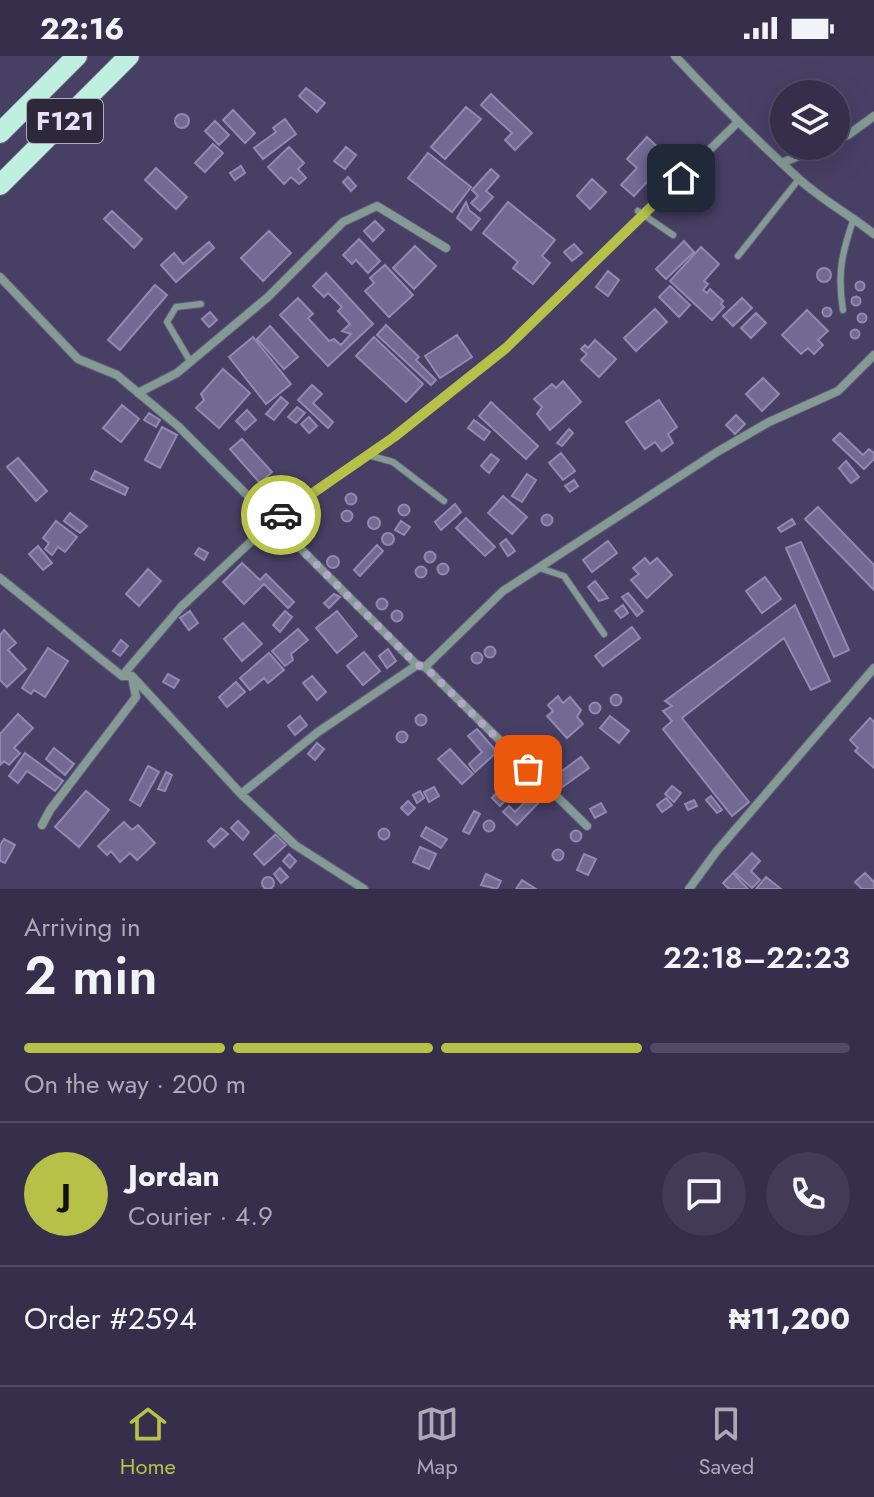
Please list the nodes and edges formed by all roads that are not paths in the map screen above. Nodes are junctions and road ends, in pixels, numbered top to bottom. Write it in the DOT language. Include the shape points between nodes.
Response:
graph roads {
  1 [pos="77,56"];
  2 [pos="129,56"];
  3 [pos="675,56"];
  4 [pos="874,116"];
  5 [pos="737,123"];
  6 [pos="0,133"];
  7 [pos="850,134"];
  8 [pos="789,160"];
  9 [pos="784,162"];
  10 [pos="799,179"];
  11 [pos="0,185"];
  12 [pos="641,213"];
  13 [pos="854,218"];
  14 [pos="874,234"];
  15 [pos="673,235"];
  16 [pos="446,248"];
  17 [pos="738,256"];
  18 [pos="0,277"];
  19 [pos="201,304"];
  20 [pos="843,310"];
  21 [pos="874,355"];
  22 [pos="190,361"];
  23 [pos="138,393"];
  24 [pos="368,455"];
  25 [pos="444,501"];
  26 [pos="273,521"];
  27 [pos="539,568"];
  28 [pos="0,578"];
  29 [pos="604,634"];
  30 [pos="421,666"];
  31 [pos="874,668"];
  32 [pos="127,676"];
  33 [pos="241,794"];
  34 [pos="42,825"];
  35 [pos="587,826"];
  36 [pos="364,889"];
  37 [pos="689,889"];
  1 -- 6 [label="main road, F121"];
  2 -- 11 [label="main road, F121"];
  3 -- 5 [label="street"];
  4 -- 7 [label="street"];
  5 -- 9 [label="street"];
  5 -- 12 [label="street"];
  8 -- 9 [label="street"];
  9 -- 10 [label="street"];
  10 -- 13 [label="street"];
  10 -- 17 [label="lane"];
  12 -- 15 [label="lane"];
  12 -- 24 [label="street" via="506,348"];
  13 -- 14 [label="street"];
  13 -- 20 [label="lane" via="838,285"];
  16 -- 22 [label="street" via="377,206 343,222 268,297"];
  18 -- 23 [label="street" via="78,359 117,375"];
  19 -- 22 [label="lane" via="176,307 167,322"];
  21 -- 27 [label="street" via="838,391 717,452"];
  22 -- 23 [label="street"];
  23 -- 26 [label="street"];
  24 -- 25 [label="lane" via="393,462"];
  24 -- 26 [label="street"];
  26 -- 30 [label="street"];
  26 -- 32 [label="street" via="181,607"];
  27 -- 29 [label="lane" via="564,576"];
  27 -- 30 [label="street" via="503,591"];
  28 -- 32 [label="street"];
  30 -- 33 [label="street" via="318,732"];
  30 -- 35 [label="street"];
  31 -- 37 [label="street"];
  32 -- 33 [label="street"];
  32 -- 34 [label="street" via="136,697"];
  33 -- 36 [label="street" via="295,845"];
}
